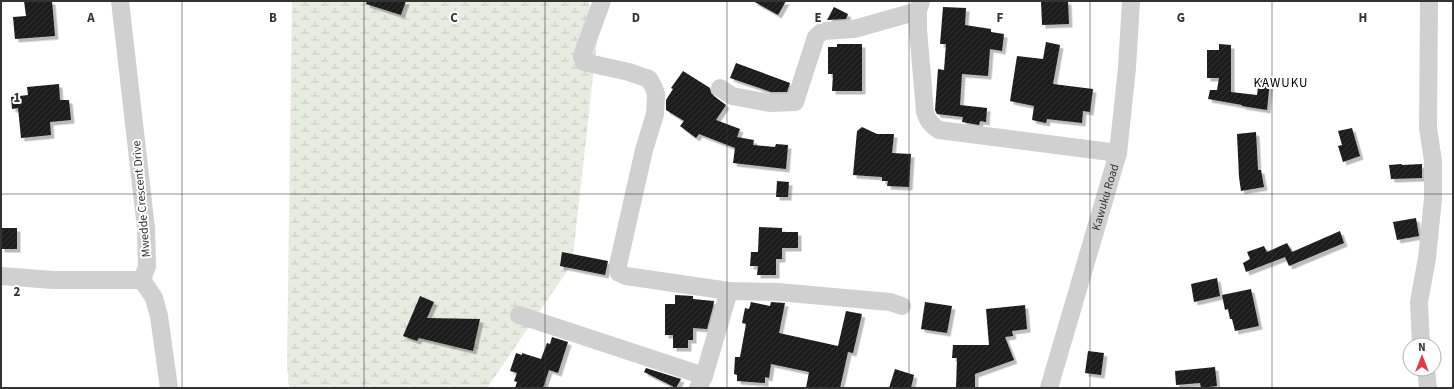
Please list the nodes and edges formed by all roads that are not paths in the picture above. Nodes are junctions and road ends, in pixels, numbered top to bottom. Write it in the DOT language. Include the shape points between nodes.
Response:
graph roads {
  1 [pos="120,1"];
  2 [pos="602,1"];
  3 [pos="1130,1"];
  4 [pos="1428,1"];
  5 [pos="920,6"];
  6 [pos="720,88"];
  7 [pos="1118,153"];
  8 [pos="1,276"];
  9 [pos="142,280"];
  10 [pos="728,291"];
  11 [pos="902,306"];
  12 [pos="519,315"];
  13 [pos="1421,337"];
  14 [pos="1427,377"];
  15 [pos="701,382"];
  16 [pos="168,388"];
  17 [pos="1049,388"];
  18 [pos="1428,388"];
  1 -- 9 [label="street, Mwedde Crescent Drive" via="146,228 147,266"];
  2 -- 10 [label="street" via="583,53 584,62 649,79 656,94 655,114 644,150 618,272 626,276"];
  3 -- 7 [label="street, Kawuku Road" via="1127,68"];
  4 -- 13 [label="street" via="1428,128 1433,161 1433,199 1419,302"];
  5 -- 6 [label="street" via="854,30 823,31 816,37 795,102 770,103 732,96"];
  5 -- 7 [label="street" via="918,30 925,112 932,126 939,130"];
  7 -- 17 [label="street, Kawuku Road"];
  8 -- 9 [label="street" via="53,280"];
  9 -- 16 [label="street" via="154,298 159,316"];
  10 -- 11 [label="street" via="778,292 890,302"];
  10 -- 15 [label="street"];
  12 -- 15 [label="street"];
  14 -- 18 [label="street"];
}
